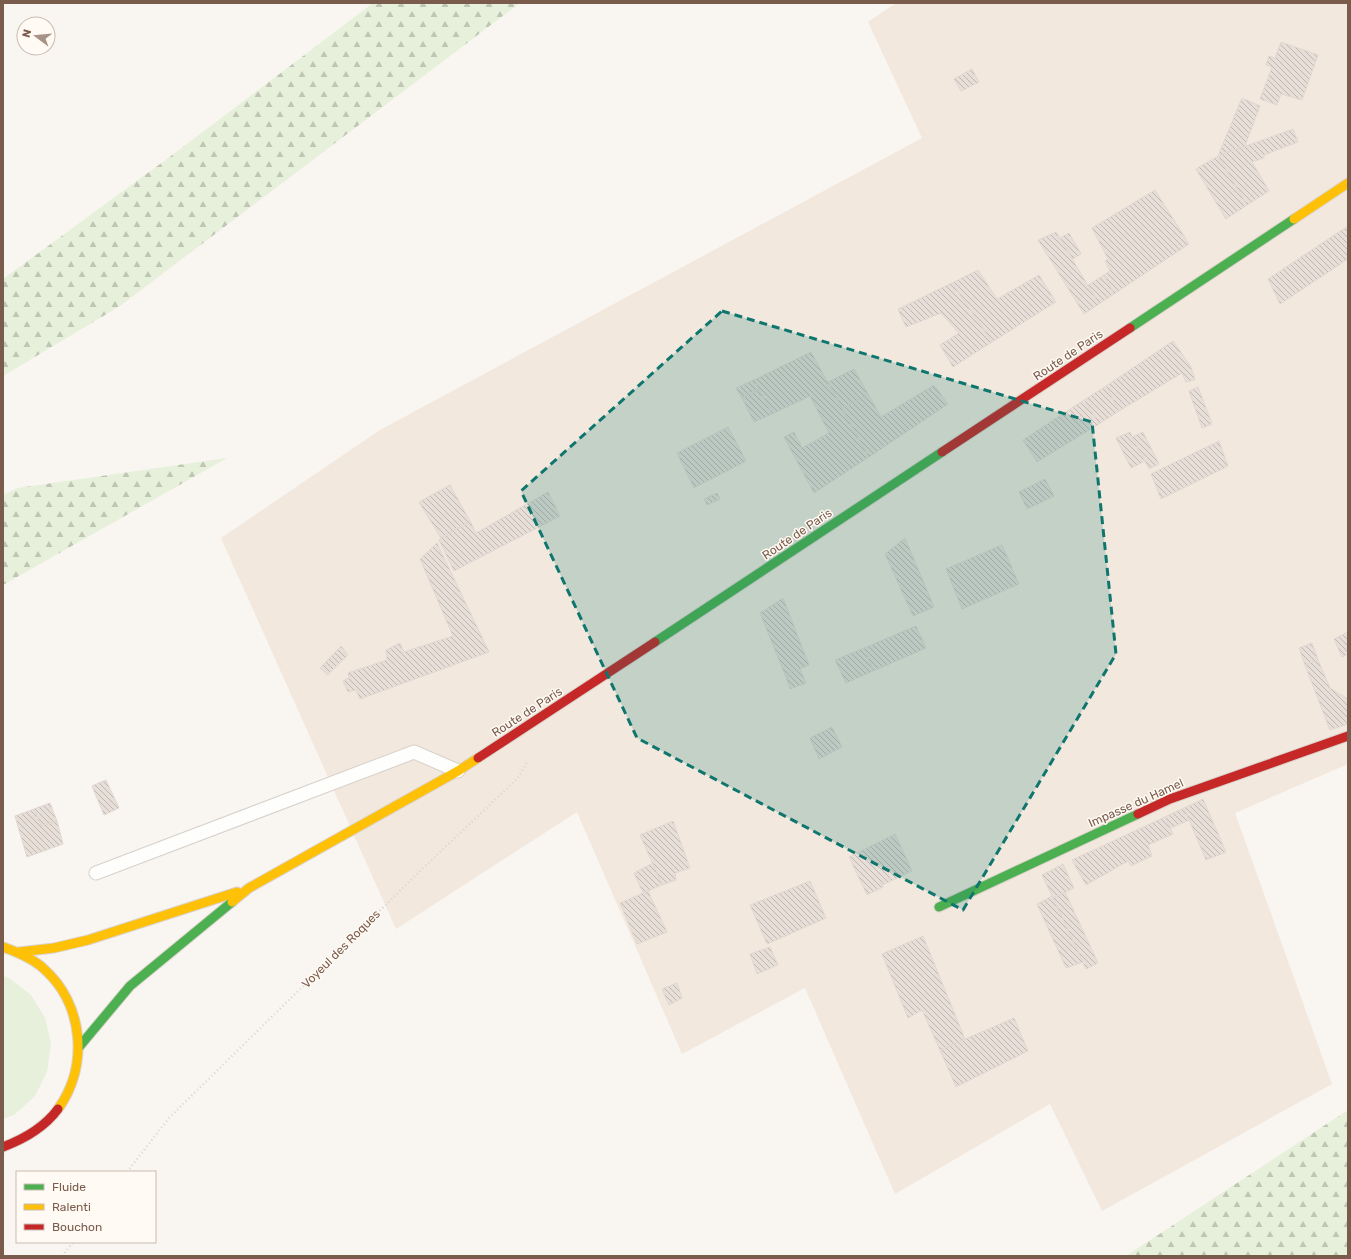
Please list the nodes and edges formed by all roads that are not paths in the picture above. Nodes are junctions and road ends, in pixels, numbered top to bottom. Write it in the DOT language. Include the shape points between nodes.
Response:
graph roads {
  1 [pos="1348,183"];
  2 [pos="1348,736"];
  3 [pos="458,771"];
  4 [pos="96,873"];
  5 [pos="249,888"];
  6 [pos="938,907"];
  7 [pos="3,947"];
  8 [pos="19,952"];
  9 [pos="79,1047"];
  10 [pos="5,1151"];
  1 -- 3 [label="main road, Route de Paris"];
  2 -- 6 [label="main road, Impasse du Hamel" via="1170,799"];
  3 -- 4 [label="lane" via="414,752"];
  3 -- 5 [label="main road, Route de Paris"];
  5 -- 8 [label="main road" via="88,940 54,948"];
  5 -- 9 [label="main road" via="130,986"];
  7 -- 8 [label="main road"];
  8 -- 9 [label="main road" via="43,968 62,991 74,1018"];
  9 -- 10 [label="main road" via="76,1070 68,1092 56,1112 39,1129"];
}
